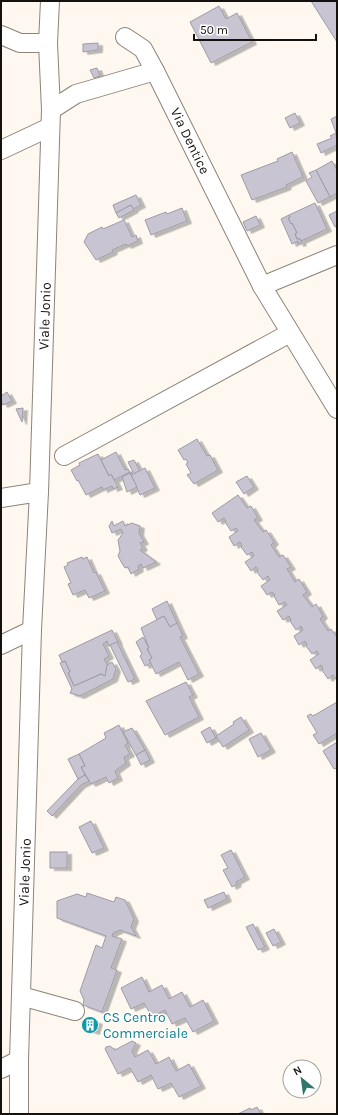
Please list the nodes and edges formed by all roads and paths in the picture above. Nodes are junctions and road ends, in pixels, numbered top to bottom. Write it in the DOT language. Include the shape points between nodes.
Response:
graph roads {
  1 [pos="50,1"];
  2 [pos="1,35"];
  3 [pos="125,37"];
  4 [pos="48,43"];
  5 [pos="155,71"];
  6 [pos="50,76"];
  7 [pos="76,94"];
  8 [pos="51,119"];
  9 [pos="1,150"];
  10 [pos="337,255"];
  11 [pos="262,286"];
  12 [pos="290,333"];
  13 [pos="337,409"];
  14 [pos="64,456"];
  15 [pos="39,492"];
  16 [pos="1,498"];
  17 [pos="32,630"];
  18 [pos="1,645"];
  19 [pos="21,996"];
  20 [pos="75,1011"];
  21 [pos="19,1060"];
  22 [pos="1,1069"];
  23 [pos="19,1114"];
  1 -- 4 [label="street, Viale Jonio"];
  2 -- 4 [label="street" via="20,43"];
  3 -- 5 [label="street, Via Dentice" via="142,49"];
  4 -- 6 [label="street, Viale Jonio"];
  5 -- 7 [label="street"];
  5 -- 11 [label="street, Via Dentice"];
  6 -- 7 [label="street"];
  6 -- 8 [label="street, Viale Jonio"];
  7 -- 8 [label="street"];
  8 -- 9 [label="street"];
  8 -- 15 [label="street, Viale Jonio"];
  10 -- 11 [label="street"];
  11 -- 12 [label="street, Via Dentice"];
  12 -- 13 [label="street, Via Dentice"];
  12 -- 14 [label="street"];
  15 -- 16 [label="street"];
  15 -- 17 [label="street, Viale Jonio"];
  17 -- 18 [label="street"];
  17 -- 19 [label="street, Viale Jonio"];
  19 -- 20 [label="street"];
  19 -- 21 [label="street, Viale Jonio"];
  21 -- 22 [label="street"];
  21 -- 23 [label="street, Viale Jonio"];
}
